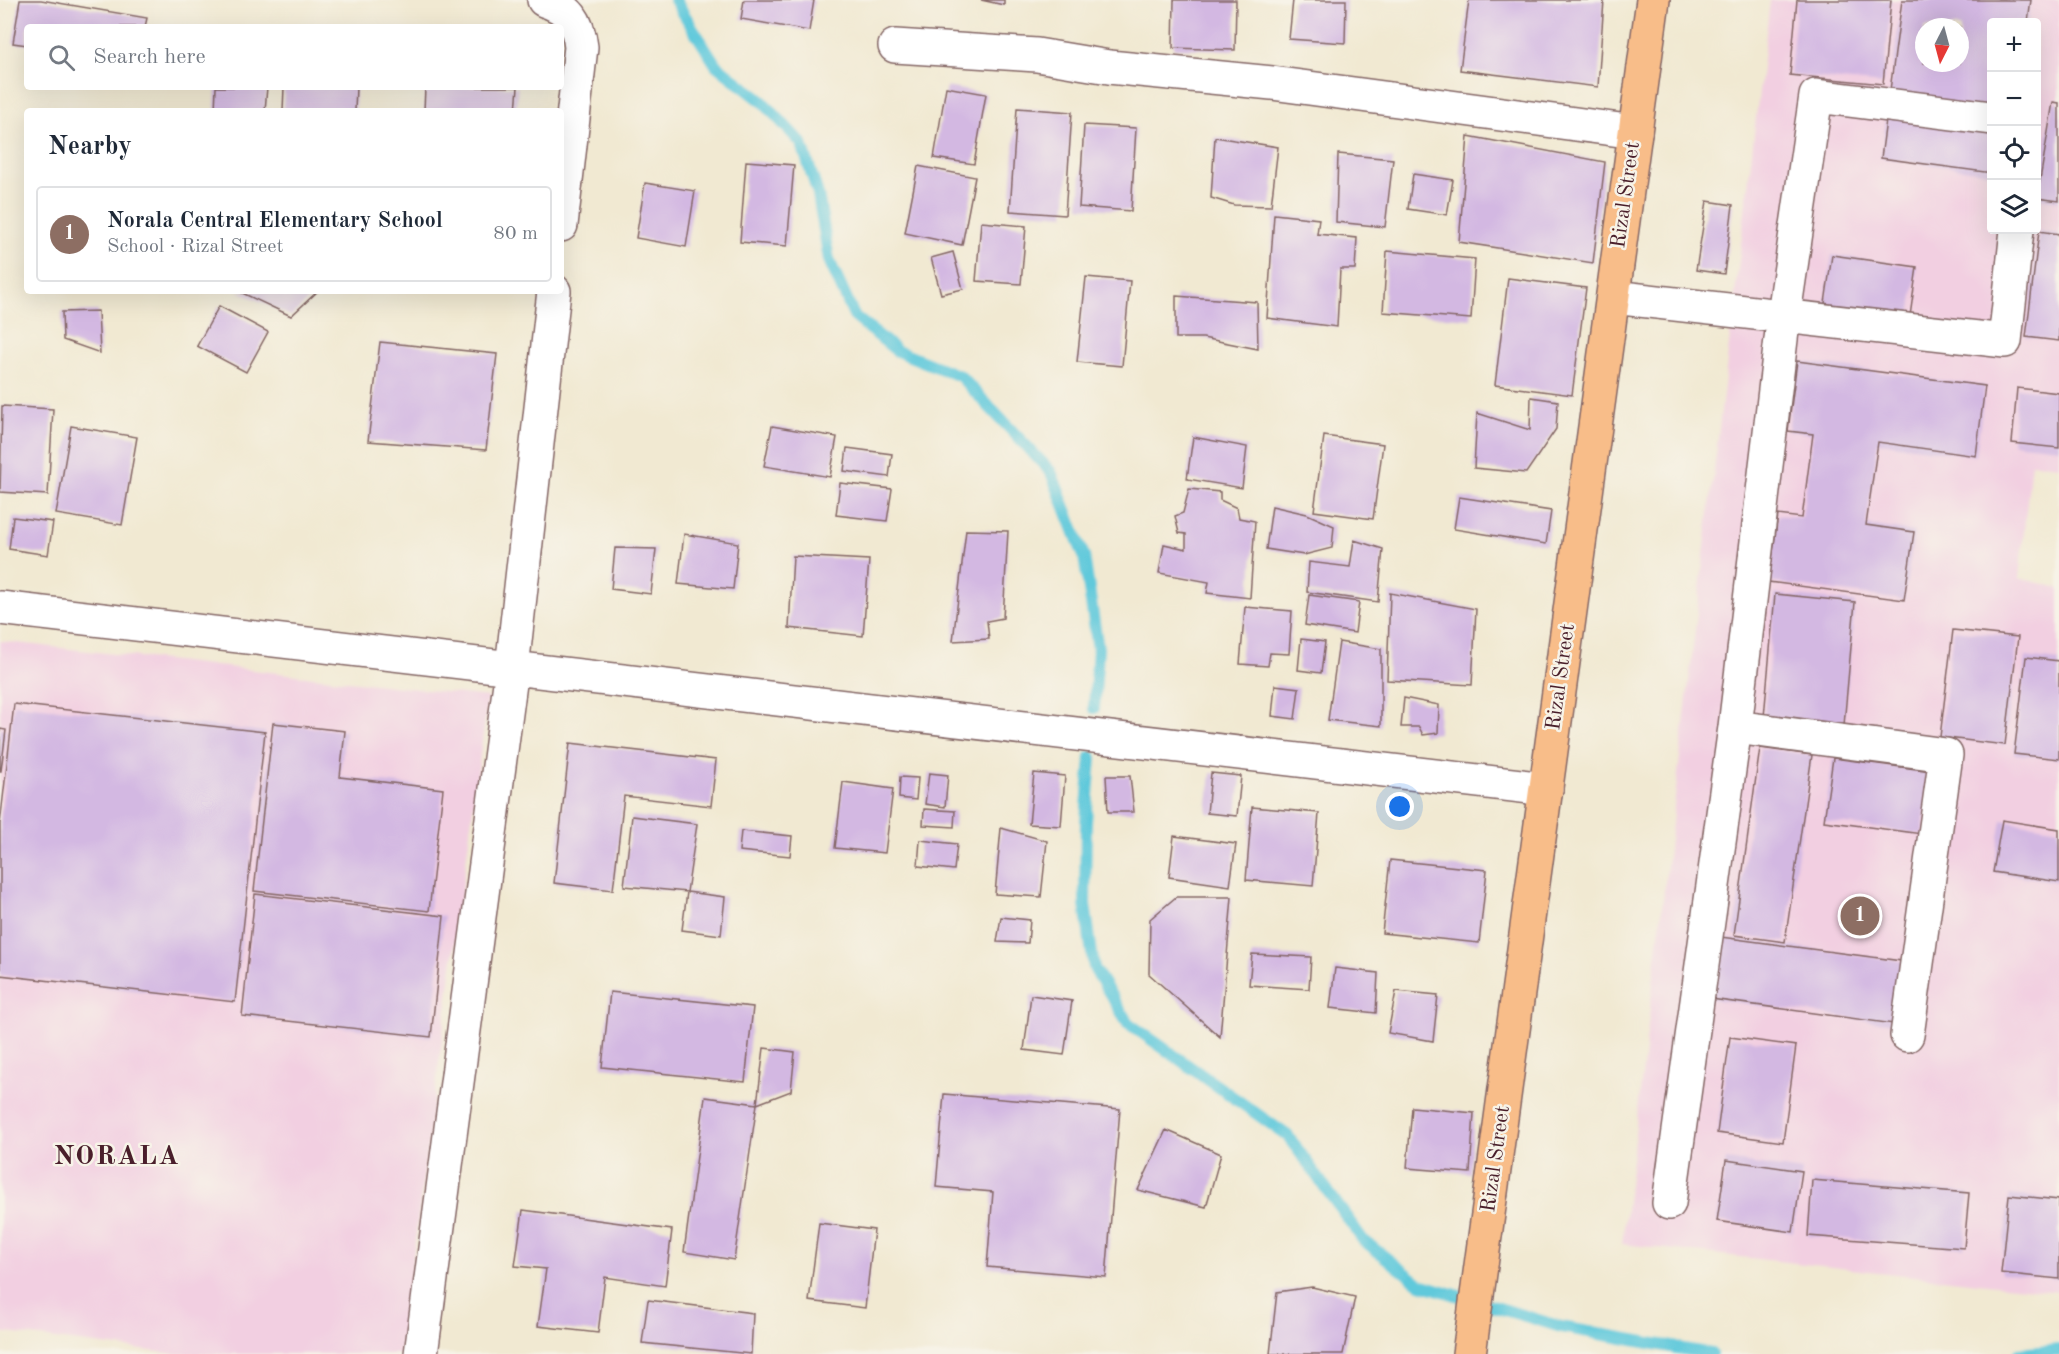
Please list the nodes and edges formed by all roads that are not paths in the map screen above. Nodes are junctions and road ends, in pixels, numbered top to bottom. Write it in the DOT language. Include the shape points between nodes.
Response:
graph roads {
  1 [pos="544,0"];
  2 [pos="1653,0"];
  3 [pos="895,46"];
  4 [pos="1987,117"];
  5 [pos="1635,132"];
  6 [pos="564,198"];
  7 [pos="2017,234"];
  8 [pos="554,294"];
  9 [pos="1612,297"];
  10 [pos="1784,314"];
  11 [pos="0,608"];
  12 [pos="512,668"];
  13 [pos="1735,727"];
  14 [pos="1546,789"];
  15 [pos="1907,1035"];
  16 [pos="1669,1203"];
  17 [pos="421,1354"];
  18 [pos="1470,1354"];
  1 -- 6 [label="street" via="572,16 581,47"];
  2 -- 5 [label="main road, Rizal Street"];
  3 -- 5 [label="street" via="1037,56 1272,83"];
  4 -- 10 [label="street" via="1816,96"];
  5 -- 9 [label="main road, Rizal Street"];
  7 -- 10 [label="street" via="2005,341"];
  8 -- 12 [label="street"];
  9 -- 10 [label="street"];
  9 -- 14 [label="main road, Rizal Street"];
  10 -- 13 [label="street"];
  11 -- 12 [label="street"];
  12 -- 14 [label="street"];
  12 -- 17 [label="street"];
  13 -- 15 [label="street" via="1946,755"];
  13 -- 16 [label="street"];
  14 -- 18 [label="main road, Rizal Street"];
}
